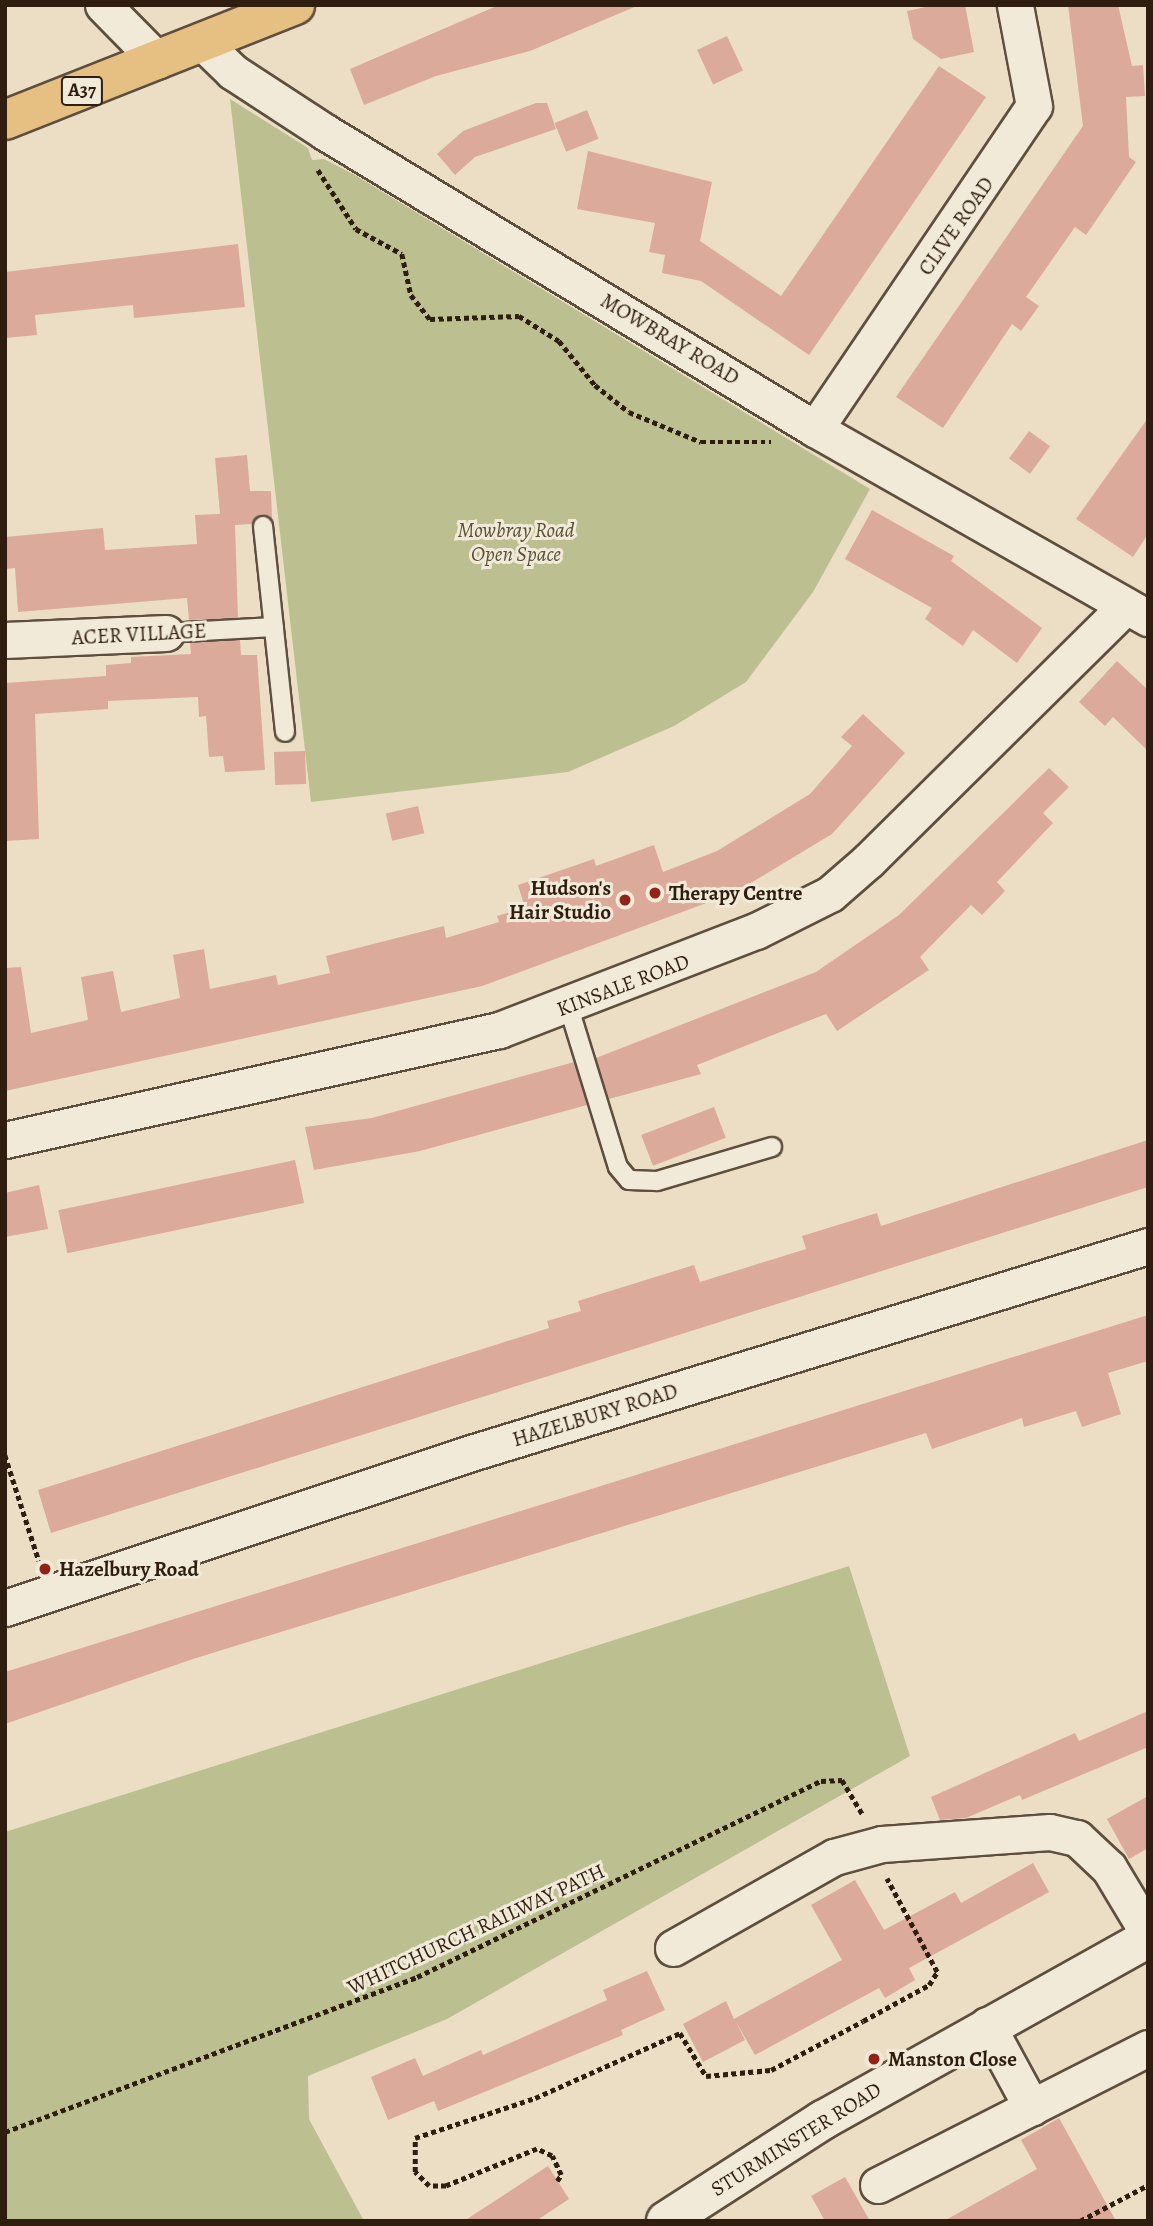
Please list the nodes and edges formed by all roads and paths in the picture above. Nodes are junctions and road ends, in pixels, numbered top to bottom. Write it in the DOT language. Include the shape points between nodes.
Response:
graph roads {
  1 [pos="103,5"];
  2 [pos="295,5"];
  3 [pos="1015,5"];
  4 [pos="203,43"];
  5 [pos="158,61"];
  6 [pos="5,120"];
  7 [pos="325,132"];
  8 [pos="806,423"];
  9 [pos="263,526"];
  10 [pos="1137,613"];
  11 [pos="274,627"];
  12 [pos="166,633"];
  13 [pos="5,640"];
  14 [pos="285,732"];
  15 [pos="569,1008"];
  16 [pos="5,1140"];
  17 [pos="772,1147"];
  18 [pos="1148,1245"];
  19 [pos="5,1455"];
  20 [pos="41,1566"];
  21 [pos="5,1608"];
  22 [pos="876,1846"];
  23 [pos="1148,1933"];
  24 [pos="1148,1938"];
  25 [pos="673,1948"];
  26 [pos="987,2025"];
  27 [pos="1144,2059"];
  28 [pos="1031,2108"];
  29 [pos="5,2132"];
  30 [pos="557,2181"];
  31 [pos="878,2185"];
  32 [pos="1148,2185"];
  33 [pos="666,2221"];
  34 [pos="1080,2221"];
  1 -- 5 [label="street"];
  2 -- 4 [label="highway, A37"];
  3 -- 8 [label="street, CLIVE ROAD" via="1034,106"];
  4 -- 5 [label="highway, A37"];
  4 -- 7 [label="street, MOWBRAY ROAD" via="233,72"];
  5 -- 6 [label="highway, A37"];
  7 -- 8 [label="street, MOWBRAY ROAD"];
  7 -- 8 [label="path" via="312,160 356,229 402,254 414,303 430,318 489,315 539,324 629,412 701,442 769,445"];
  8 -- 10 [label="street, MOWBRAY ROAD"];
  9 -- 11 [label="lane"];
  10 -- 15 [label="street, KINSALE ROAD" via="830,894"];
  11 -- 12 [label="lane, ACER VILLAGE"];
  11 -- 14 [label="lane"];
  12 -- 13 [label="street, ACER VILLAGE"];
  15 -- 16 [label="street, KINSALE ROAD" via="499,1030"];
  15 -- 17 [label="lane" via="618,1167 629,1180 657,1181"];
  18 -- 21 [label="street, HAZELBURY ROAD" via="471,1453"];
  19 -- 20 [label="path"];
  22 -- 23 [label="street" via="1049,1832 1077,1838 1109,1868"];
  22 -- 25 [label="street" via="834,1857"];
  22 -- 29 [label="path, WHITCHURCH RAILWAY PATH" via="842,1780 821,1781 417,1978"];
  22 -- 30 [label="path" via="937,1972 929,1985 771,2070 706,2076 680,2033 535,2098 415,2138 415,2172 429,2186 446,2186 537,2149 560,2169"];
  24 -- 26 [label="street, STURMINSTER ROAD"];
  26 -- 28 [label="street"];
  26 -- 33 [label="street, STURMINSTER ROAD"];
  27 -- 28 [label="street"];
  28 -- 31 [label="street"];
  32 -- 34 [label="path"];
}
